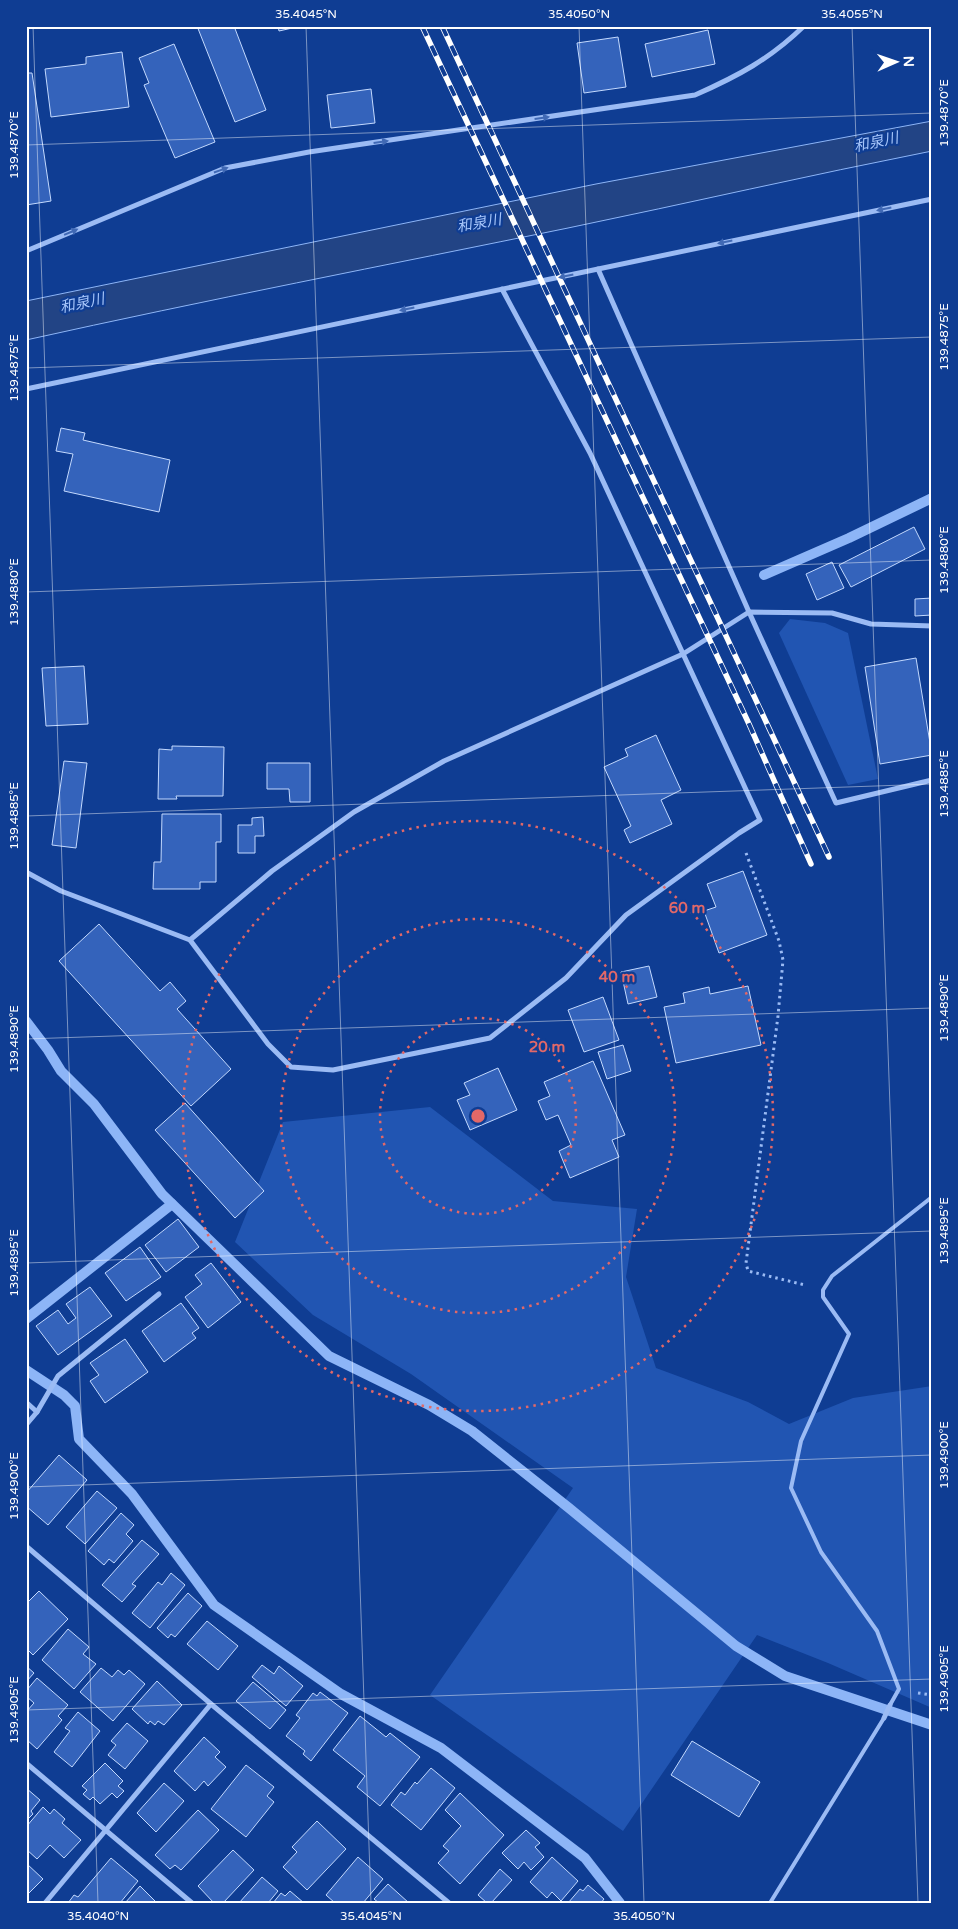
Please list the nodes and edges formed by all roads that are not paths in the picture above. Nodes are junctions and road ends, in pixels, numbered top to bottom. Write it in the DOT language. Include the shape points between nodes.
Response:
graph roads {
  1 [pos="804,26"];
  2 [pos="932,199"];
  3 [pos="26,251"];
  4 [pos="598,269"];
  5 [pos="502,289"];
  6 [pos="26,389"];
  7 [pos="749,612"];
  8 [pos="932,626"];
  9 [pos="683,654"];
  10 [pos="932,780"];
  11 [pos="26,872"];
  12 [pos="190,940"];
  13 [pos="932,1196"];
  14 [pos="159,1294"];
  15 [pos="26,1402"];
  16 [pos="37,1412"];
  17 [pos="26,1425"];
  18 [pos="26,1546"];
  19 [pos="211,1704"];
  20 [pos="890,1705"];
  21 [pos="884,1718"];
  22 [pos="26,1763"];
  23 [pos="107,1831"];
  24 [pos="45,1903"];
  25 [pos="192,1903"];
  26 [pos="449,1903"];
  27 [pos="770,1903"];
  3 -- 1 [label="street, one-way" via="225,168 308,152 695,95 740,75 785,44"];
  2 -- 4 [label="street, one-way"];
  4 -- 5 [label="street, one-way"];
  4 -- 7 [label="street"];
  5 -- 6 [label="street, one-way"];
  5 -- 9 [label="street" via="590,452"];
  7 -- 8 [label="street" via="832,613 871,624"];
  7 -- 9 [label="street"];
  7 -- 10 [label="street" via="836,803"];
  9 -- 12 [label="street" via="444,761 354,812 272,871"];
  9 -- 12 [label="street" via="760,820 626,915 566,978 490,1038 333,1070 291,1067 268,1044"];
  11 -- 12 [label="street" via="61,891"];
  13 -- 20 [label="lane" via="832,1276 824,1290 823,1297 849,1334 801,1441 791,1488 821,1552 877,1631 899,1690"];
  14 -- 16 [label="street" via="58,1376"];
  15 -- 16 [label="street"];
  16 -- 17 [label="street"];
  18 -- 19 [label="street"];
  19 -- 23 [label="street"];
  19 -- 26 [label="street"];
  20 -- 21 [label="street"];
  21 -- 27 [label="lane"];
  22 -- 23 [label="street"];
  23 -- 24 [label="street"];
  23 -- 25 [label="street"];
}
